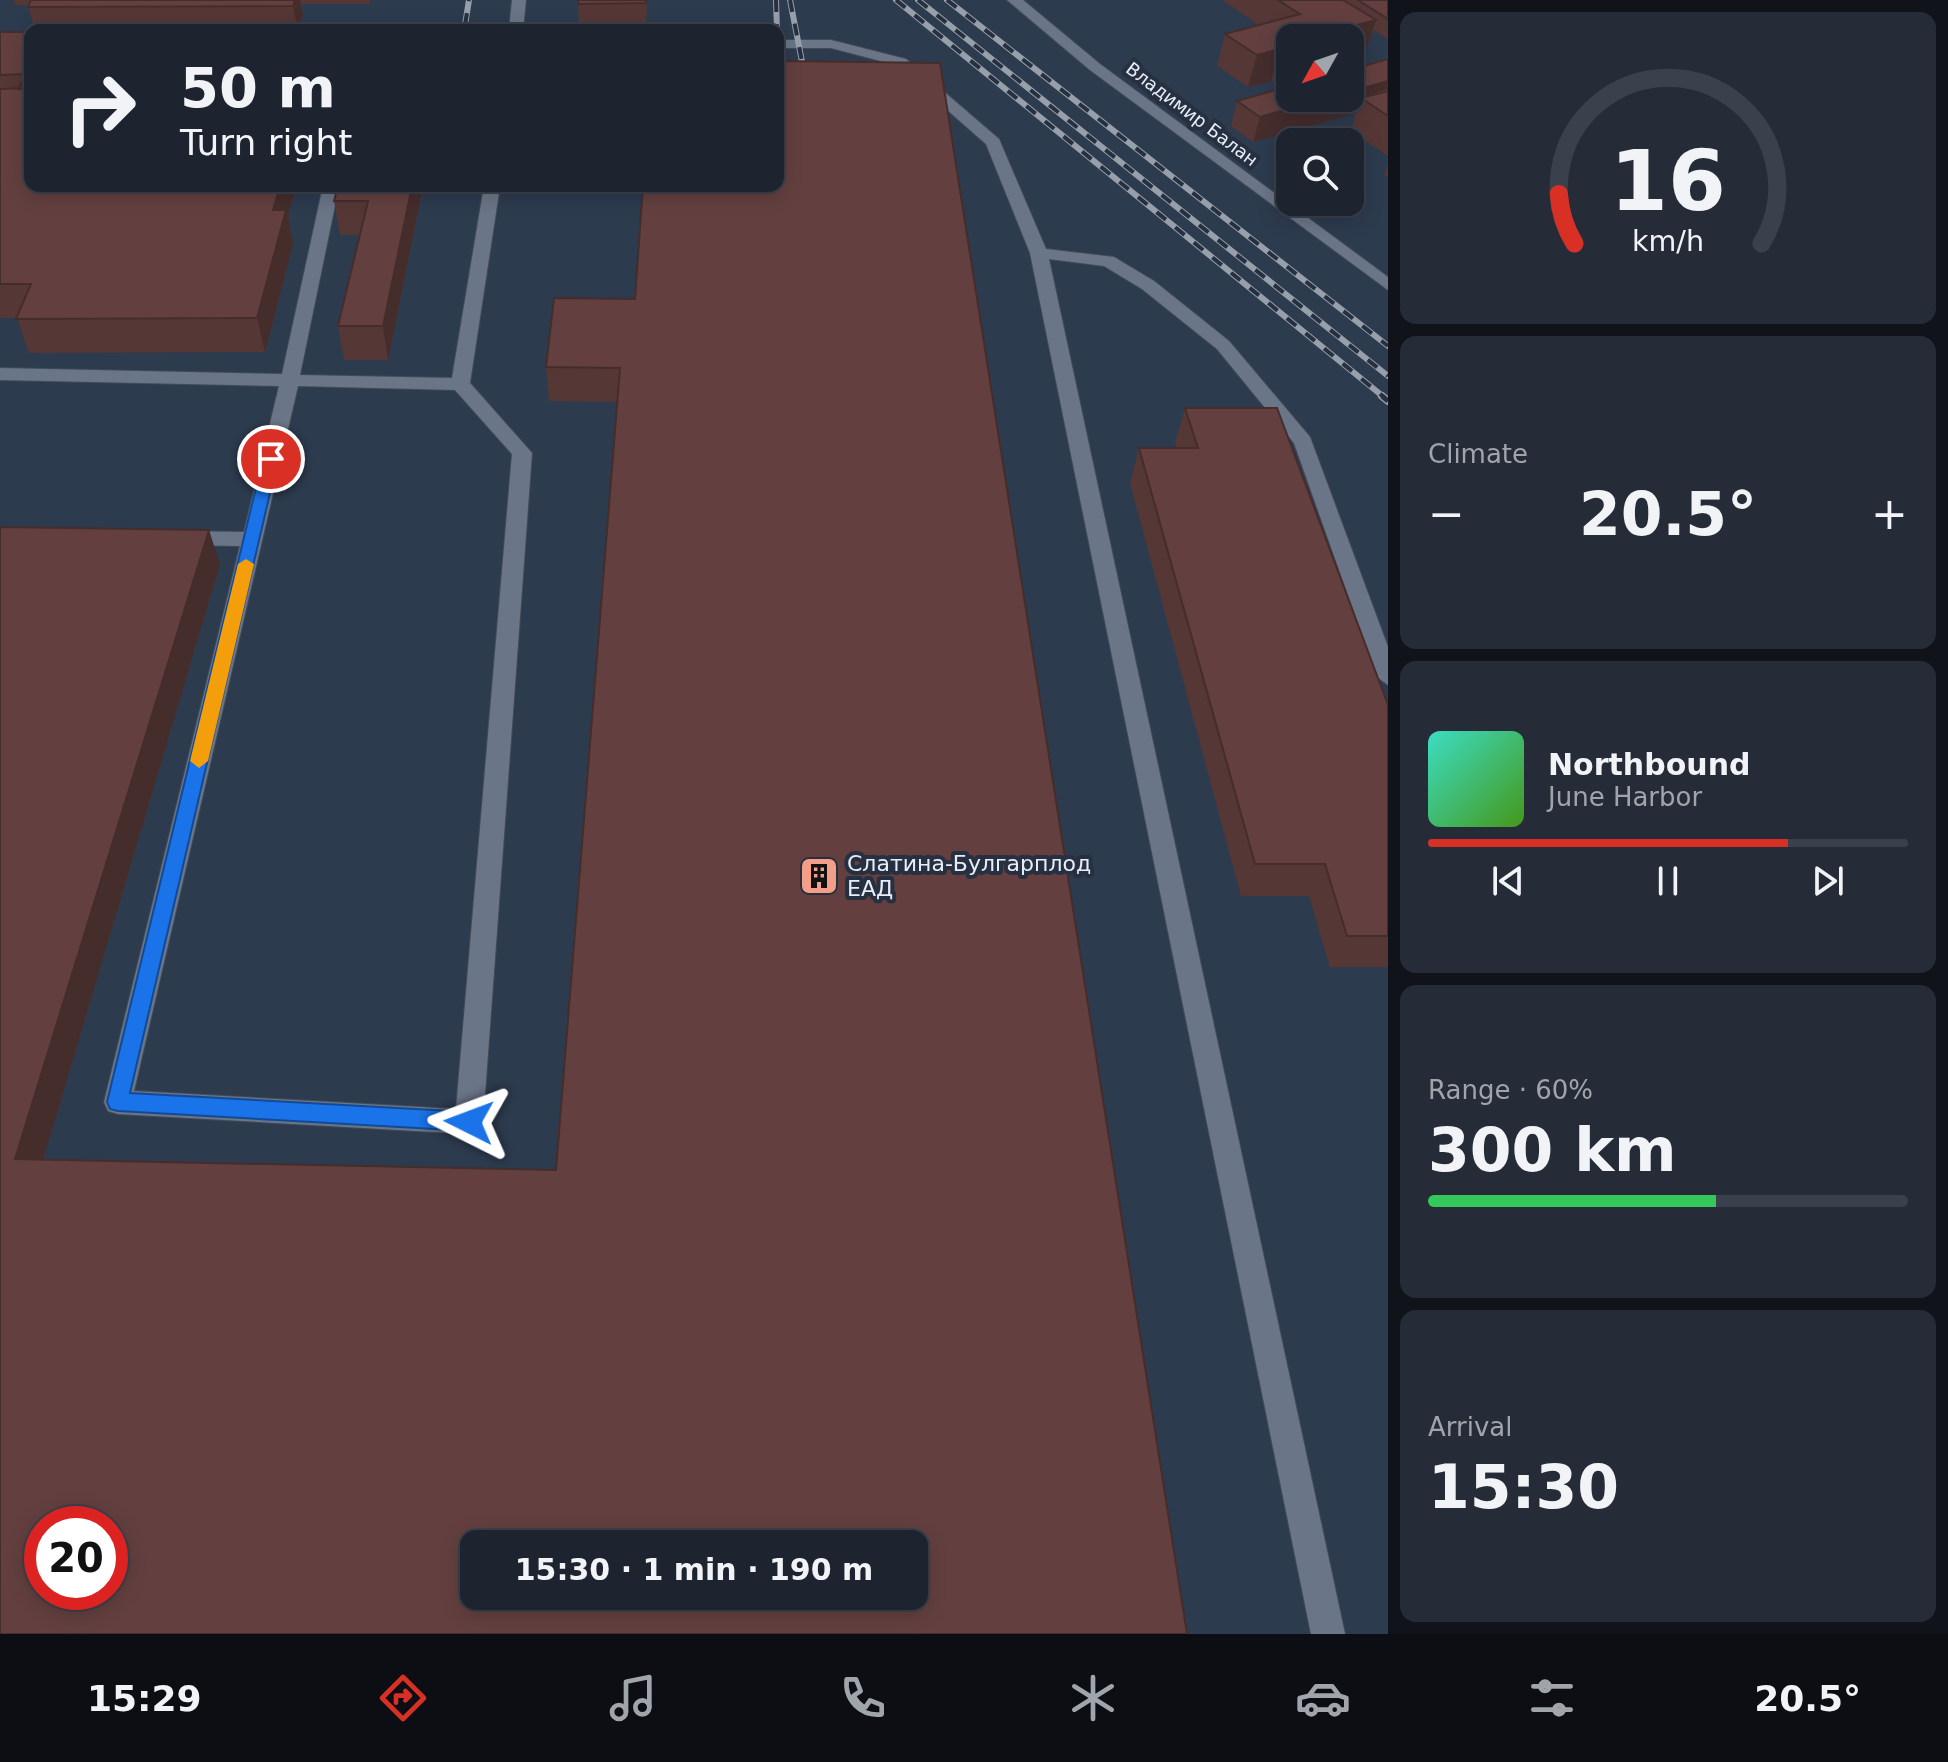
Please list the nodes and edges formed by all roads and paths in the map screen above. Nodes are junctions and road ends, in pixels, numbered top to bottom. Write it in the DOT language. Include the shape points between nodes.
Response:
graph roads {
  1 [pos="519,0"];
  2 [pos="1014,0"];
  3 [pos="517,24"];
  4 [pos="784,44"];
  5 [pos="130,192"];
  6 [pos="330,192"];
  7 [pos="491,192"];
  8 [pos="124,210"];
  9 [pos="1039,253"];
  10 [pos="1388,285"];
  11 [pos="0,374"];
  12 [pos="290,380"];
  13 [pos="460,384"];
  14 [pos="157,537"];
  15 [pos="252,539"];
  16 [pos="1388,677"];
  17 [pos="1328,1634"];
  1 -- 3 [label="lane"];
  2 -- 10 [label="lane, Владимир Балан" via="1095,67"];
  4 -- 9 [label="lane" via="831,44 901,62 993,142"];
  5 -- 8 [label="lane"];
  6 -- 12 [label="lane"];
  7 -- 13 [label="lane"];
  9 -- 16 [label="lane" via="1108,261 1148,285 1223,345 1303,441"];
  9 -- 17 [label="lane"];
  11 -- 12 [label="lane"];
  12 -- 13 [label="lane"];
  12 -- 15 [label="lane"];
  13 -- 15 [label="lane" via="522,453 469,1122 118,1102"];
  14 -- 15 [label="lane"];
}
